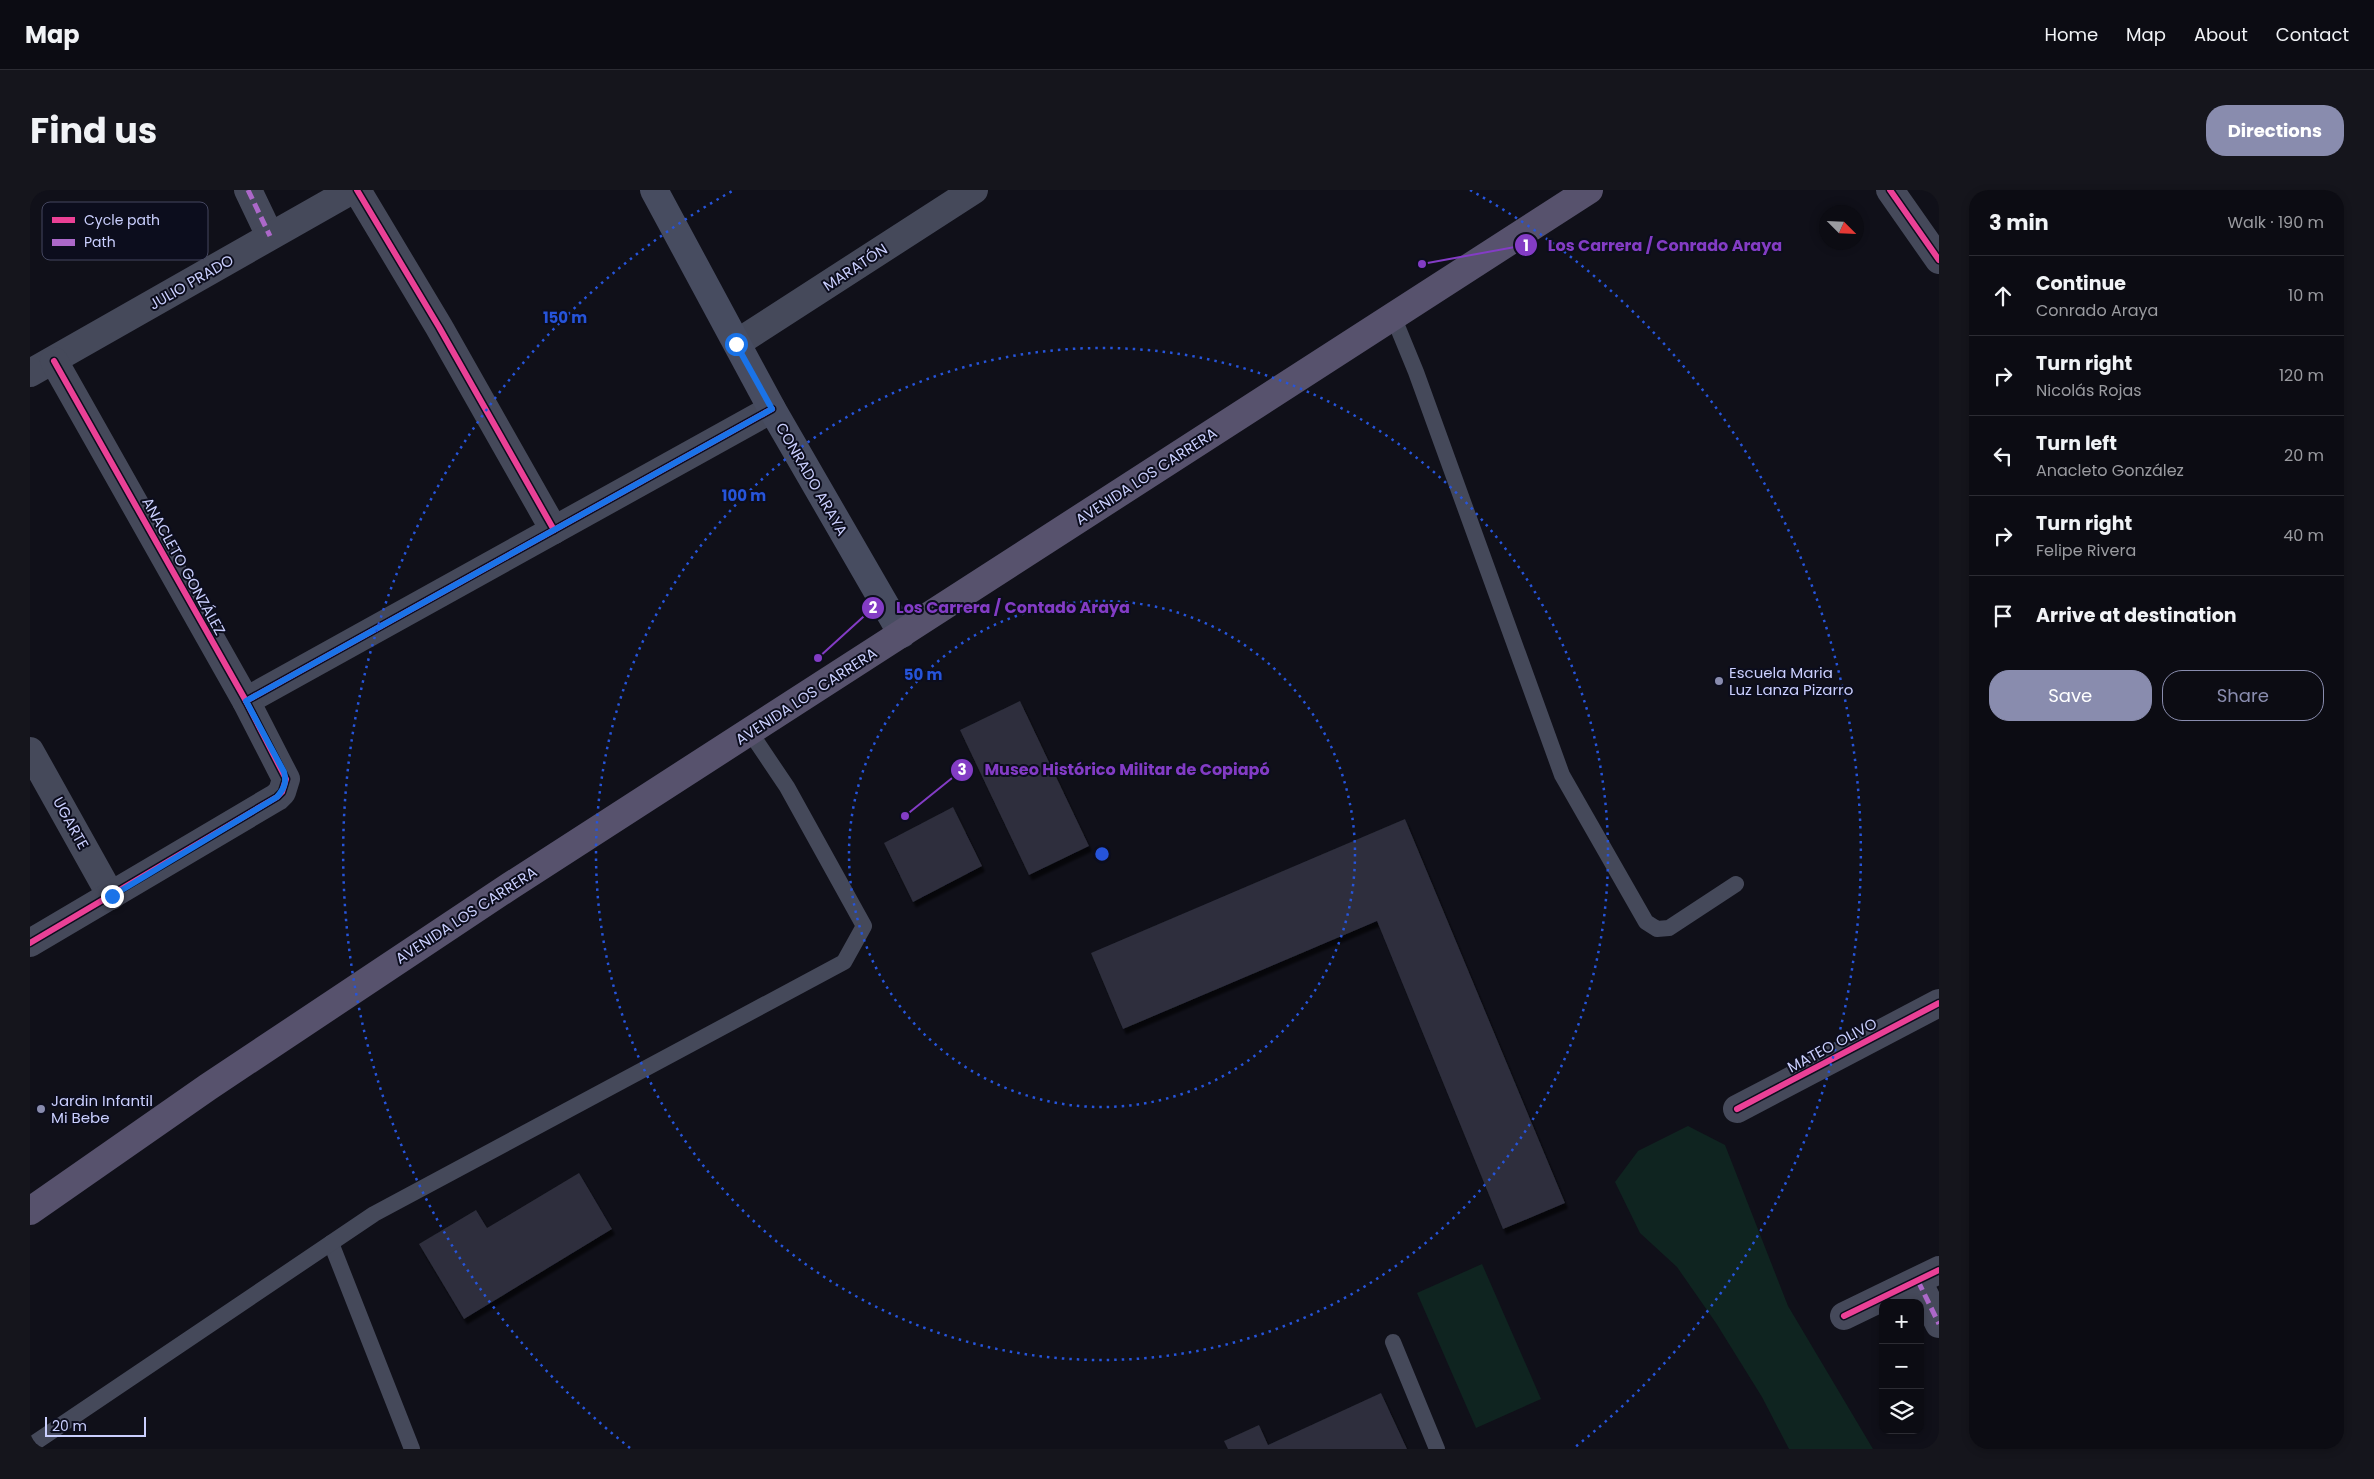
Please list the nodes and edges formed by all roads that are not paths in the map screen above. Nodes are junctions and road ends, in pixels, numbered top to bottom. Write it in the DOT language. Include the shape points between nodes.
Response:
graph roads {
  1 [pos="248,190"];
  2 [pos="352,190"];
  3 [pos="358,190"];
  4 [pos="654,190"];
  5 [pos="974,190"];
  6 [pos="1589,190"];
  7 [pos="1890,190"];
  8 [pos="270,236"];
  9 [pos="1937,254"];
  10 [pos="1393,316"];
  11 [pos="736,344"];
  12 [pos="54,360"];
  13 [pos="30,373"];
  14 [pos="772,409"];
  15 [pos="554,530"];
  16 [pos="902,634"];
  17 [pos="246,701"];
  18 [pos="750,732"];
  19 [pos="30,751"];
  20 [pos="1736,884"];
  21 [pos="112,896"];
  22 [pos="30,943"];
  23 [pos="1939,1003"];
  24 [pos="1737,1109"];
  25 [pos="30,1211"];
  26 [pos="331,1243"];
  27 [pos="1928,1276"];
  28 [pos="1844,1316"];
  29 [pos="1939,1324"];
  30 [pos="1393,1342"];
  31 [pos="30,1446"];
  32 [pos="412,1449"];
  33 [pos="1437,1449"];
  1 -- 8 [label="street"];
  2 -- 8 [label="street, JULIO PRADO"];
  3 -- 15 [label="street"];
  4 -- 11 [label="street, CONRADO ARAYA"];
  5 -- 11 [label="street, MARATÓN"];
  6 -- 10 [label="main road, AVENIDA LOS CARRERA"];
  7 -- 9 [label="street"];
  8 -- 12 [label="street, JULIO PRADO"];
  10 -- 16 [label="main road, AVENIDA LOS CARRERA"];
  10 -- 20 [label="lane" via="1562,775 1646,922 1657,929 1669,928"];
  11 -- 14 [label="street, CONRADO ARAYA"];
  12 -- 13 [label="street, JULIO PRADO"];
  12 -- 17 [label="street, ANACLETO GONZÁLEZ"];
  14 -- 15 [label="street"];
  14 -- 16 [label="street, CONRADO ARAYA"];
  15 -- 17 [label="street"];
  16 -- 18 [label="main road, AVENIDA LOS CARRERA"];
  17 -- 21 [label="street, ANACLETO GONZÁLEZ" via="284,772 284,786 277,797"];
  18 -- 25 [label="main road, AVENIDA LOS CARRERA" via="390,965"];
  18 -- 26 [label="lane" via="787,788 864,926 844,962 374,1214"];
  19 -- 21 [label="street, UGARTE"];
  21 -- 22 [label="street"];
  23 -- 24 [label="street, MATEO OLIVO"];
  26 -- 31 [label="lane"];
  26 -- 32 [label="lane"];
  27 -- 28 [label="street"];
  27 -- 29 [label="street"];
  30 -- 33 [label="lane"];
}
